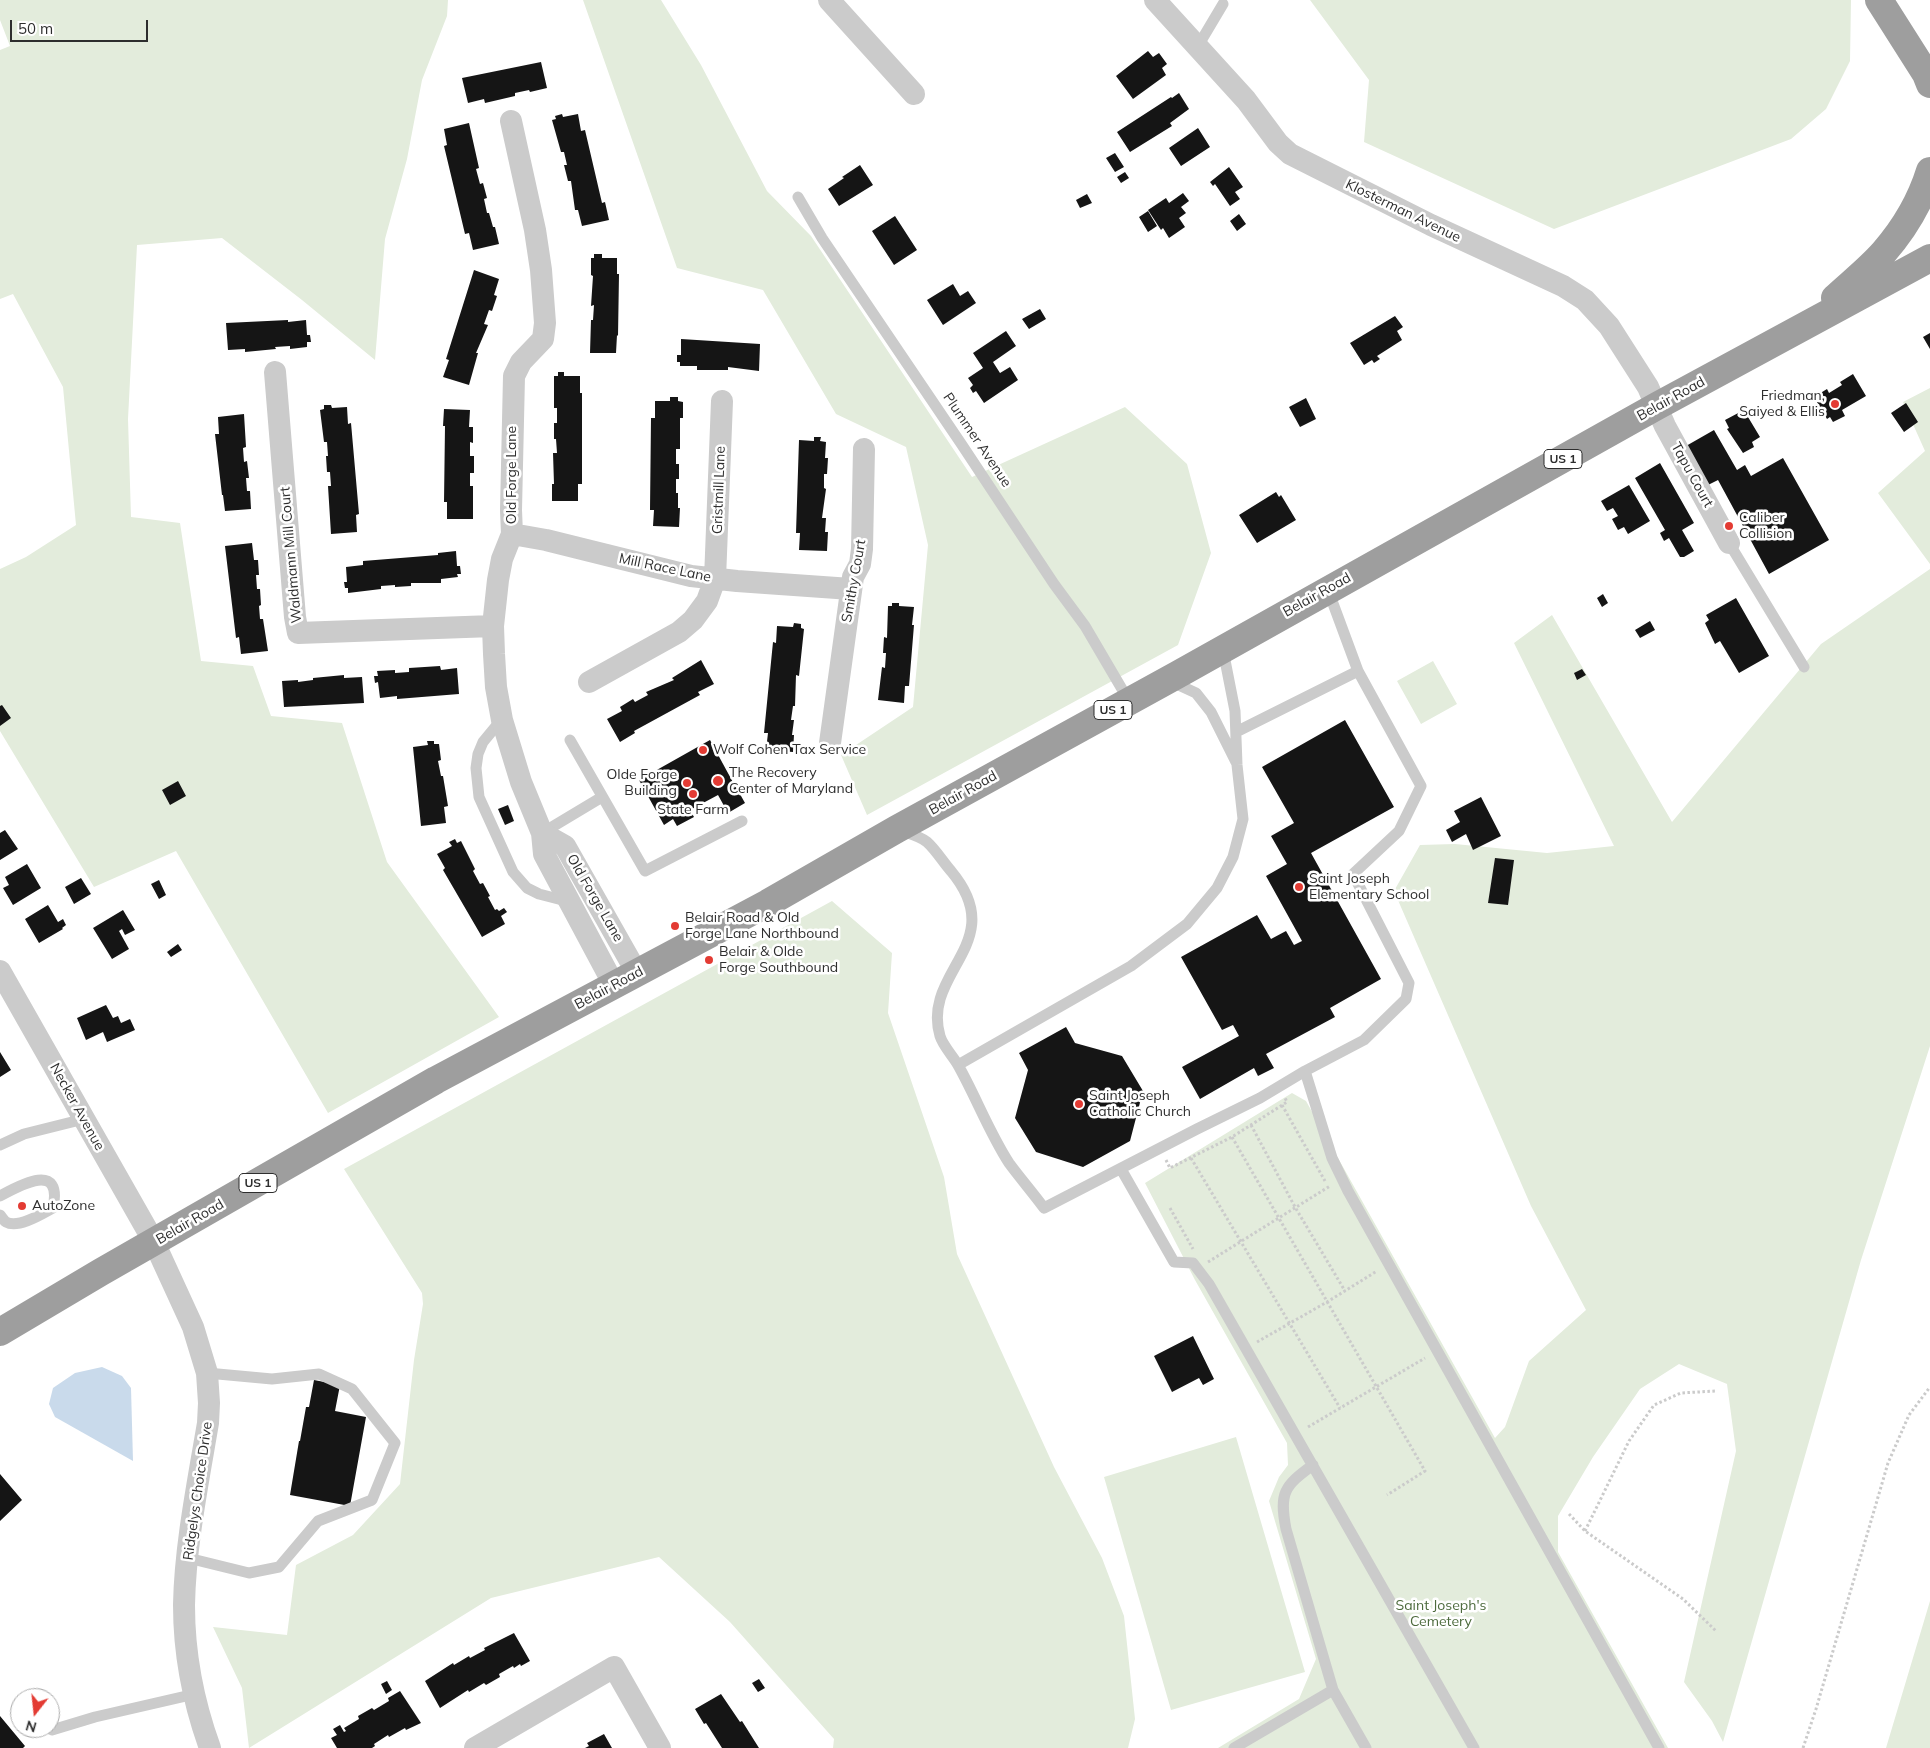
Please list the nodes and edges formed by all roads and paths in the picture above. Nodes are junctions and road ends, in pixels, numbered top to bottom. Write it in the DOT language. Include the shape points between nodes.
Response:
graph roads {
  1 [pos="829,0"];
  2 [pos="1155,0"];
  3 [pos="1880,0"];
  4 [pos="1890,0"];
  5 [pos="1223,4"];
  6 [pos="1198,46"];
  7 [pos="1930,56"];
  8 [pos="1930,84"];
  9 [pos="914,94"];
  10 [pos="511,121"];
  11 [pos="1930,171"];
  12 [pos="798,197"];
  13 [pos="1930,258"];
  14 [pos="1798,331"];
  15 [pos="275,372"];
  16 [pos="722,401"];
  17 [pos="1657,406"];
  18 [pos="864,449"];
  19 [pos="512,534"];
  20 [pos="1729,543"];
  21 [pos="716,579"];
  22 [pos="851,589"];
  23 [pos="1328,589"];
  24 [pos="493,626"];
  25 [pos="1223,649"];
  26 [pos="1804,668"];
  27 [pos="1358,671"];
  28 [pos="1168,680"];
  29 [pos="589,682"];
  30 [pos="1130,701"];
  31 [pos="502,719"];
  32 [pos="1236,732"];
  33 [pos="570,740"];
  34 [pos="830,742"];
  35 [pos="1237,765"];
  36 [pos="602,797"];
  37 [pos="742,821"];
  38 [pos="897,829"];
  39 [pos="542,833"];
  40 [pos="570,902"];
  41 [pos="0,971"];
  42 [pos="625,979"];
  43 [pos="958,1065"];
  44 [pos="1305,1071"];
  45 [pos="1280,1086"];
  46 [pos="84,1119"];
  47 [pos="1251,1125"];
  48 [pos="1232,1136"];
  49 [pos="0,1145"];
  50 [pos="1160,1148"];
  51 [pos="1191,1158"];
  52 [pos="1120,1168"];
  53 [pos="1342,1179"];
  54 [pos="0,1196"];
  55 [pos="1295,1207"];
  56 [pos="1170,1208"];
  57 [pos="0,1215"];
  58 [pos="1278,1217"];
  59 [pos="154,1242"];
  60 [pos="1240,1242"];
  61 [pos="1389,1264"];
  62 [pos="1199,1267"];
  63 [pos="1345,1291"];
  64 [pos="1328,1302"];
  65 [pos="1290,1324"];
  66 [pos="0,1332"];
  67 [pos="1252,1345"];
  68 [pos="1437,1351"];
  69 [pos="207,1373"];
  70 [pos="1376,1386"];
  71 [pos="1930,1387"];
  72 [pos="1715,1391"];
  73 [pos="1340,1408"];
  74 [pos="1301,1431"];
  75 [pos="1313,1465"];
  76 [pos="1386,1495"];
  77 [pos="1569,1514"];
  78 [pos="1585,1531"];
  79 [pos="188,1558"];
  80 [pos="1716,1631"];
  81 [pos="1333,1690"];
  82 [pos="195,1694"];
  83 [pos="60,1728"];
  84 [pos="210,1748"];
  85 [pos="475,1748"];
  86 [pos="660,1748"];
  87 [pos="1234,1748"];
  88 [pos="1366,1748"];
  89 [pos="1474,1748"];
  90 [pos="1659,1748"];
  91 [pos="1803,1748"];
  1 -- 9 [label="street"];
  2 -- 6 [label="street, Klosterman Avenue"];
  3 -- 8 [label="highway"];
  4 -- 7 [label="highway"];
  5 -- 6 [label="lane"];
  6 -- 17 [label="street, Klosterman Avenue" via="1290,154 1431,225 1563,286 1585,300 1609,326"];
  10 -- 19 [label="street, Old Forge Lane" via="535,230 545,323 543,339 521,362 514,376"];
  11 -- 14 [label="highway" via="1914,208 1884,252"];
  12 -- 30 [label="lane, Plummer Avenue" via="822,238 1085,626"];
  13 -- 14 [label="highway, Belair Road / US 1"];
  14 -- 17 [label="highway, Belair Road / US 1"];
  15 -- 24 [label="street, Waldmann Mill Court" via="298,633"];
  16 -- 21 [label="street, Gristmill Lane"];
  17 -- 20 [label="street, Tapu Court"];
  17 -- 23 [label="highway, Belair Road / US 1"];
  18 -- 22 [label="street, Smithy Court" via="862,548"];
  19 -- 21 [label="street, Mill Race Lane"];
  19 -- 24 [label="street, Old Forge Lane" via="502,559"];
  20 -- 26 [label="lane"];
  21 -- 22 [label="street, Mill Race Lane"];
  21 -- 29 [label="street" via="707,601 679,632"];
  22 -- 34 [label="street, Smithy Court"];
  23 -- 25 [label="highway, Belair Road / US 1"];
  23 -- 27 [label="lane"];
  24 -- 31 [label="street, Old Forge Lane" via="496,687"];
  25 -- 28 [label="highway, Belair Road / US 1"];
  25 -- 32 [label="lane"];
  27 -- 32 [label="lane"];
  27 -- 44 [label="lane" via="1422,786 1399,831 1353,874 1409,983 1406,999 1364,1040"];
  28 -- 30 [label="highway, Belair Road / US 1"];
  28 -- 35 [label="lane" via="1196,693 1211,712"];
  30 -- 38 [label="highway, Belair Road / US 1"];
  31 -- 39 [label="street, Old Forge Lane" via="521,782"];
  31 -- 40 [label="lane" via="483,742 478,754 479,797 513,872 528,888 539,894"];
  32 -- 35 [label="lane"];
  33 -- 36 [label="lane"];
  35 -- 43 [label="lane" via="1242,819 1233,857 1217,888 1187,924 1131,966"];
  36 -- 37 [label="lane" via="645,871"];
  36 -- 39 [label="lane"];
  38 -- 42 [label="highway, Belair Road / US 1" via="768,903"];
  38 -- 43 [label="lane" via="926,841 966,891 972,905 970,933 936,1013 940,1038"];
  39 -- 40 [label="street, Old Forge Lane" via="544,854"];
  39 -- 42 [label="street, Old Forge Lane" via="565,846"];
  40 -- 42 [label="street, Old Forge Lane"];
  41 -- 46 [label="street, Necker Avenue"];
  42 -- 59 [label="highway, Belair Road / US 1" via="436,1080"];
  43 -- 52 [label="lane" via="1009,1162 1044,1208"];
  44 -- 45 [label="lane"];
  44 -- 53 [label="lane" via="1332,1158"];
  45 -- 47 [label="path" via="1287,1102"];
  45 -- 50 [label="lane"];
  46 -- 49 [label="lane" via="24,1134"];
  46 -- 59 [label="street, Necker Avenue"];
  47 -- 48 [label="path"];
  47 -- 55 [label="path"];
  48 -- 51 [label="path"];
  48 -- 58 [label="path"];
  50 -- 51 [label="path" via="1170,1168"];
  50 -- 52 [label="lane"];
  51 -- 60 [label="path"];
  52 -- 62 [label="lane" via="1174,1262 1193,1263"];
  53 -- 55 [label="path"];
  53 -- 61 [label="lane"];
  54 -- 57 [label="lane" via="38,1179 48,1181 54,1189 55,1199 53,1208 16,1224 6,1222"];
  55 -- 58 [label="path"];
  55 -- 63 [label="path"];
  56 -- 62 [label="path"];
  58 -- 60 [label="path"];
  58 -- 64 [label="path"];
  59 -- 66 [label="highway, Belair Road / US 1"];
  59 -- 69 [label="street, Ridgelys Choice Drive" via="193,1327"];
  60 -- 62 [label="path"];
  60 -- 65 [label="path"];
  61 -- 63 [label="path"];
  61 -- 68 [label="lane"];
  62 -- 75 [label="lane"];
  63 -- 64 [label="path"];
  64 -- 65 [label="path"];
  64 -- 70 [label="path"];
  65 -- 67 [label="path"];
  65 -- 73 [label="path"];
  68 -- 70 [label="path"];
  68 -- 90 [label="lane"];
  69 -- 79 [label="street, Ridgelys Choice Drive" via="208,1423"];
  69 -- 79 [label="lane" via="272,1379 320,1374 352,1389 395,1443 372,1500 318,1521 279,1567 249,1573"];
  70 -- 73 [label="path"];
  70 -- 76 [label="path" via="1425,1472"];
  71 -- 91 [label="path" via="1909,1415 1888,1463"];
  72 -- 78 [label="path" via="1681,1393 1654,1405 1629,1441"];
  73 -- 74 [label="path"];
  75 -- 81 [label="lane" via="1292,1480 1282,1508"];
  75 -- 89 [label="lane"];
  77 -- 78 [label="path"];
  78 -- 80 [label="path" via="1683,1599"];
  79 -- 82 [label="street, Ridgelys Choice Drive" via="184,1606"];
  81 -- 87 [label="lane"];
  81 -- 88 [label="lane"];
  82 -- 83 [label="lane"];
  82 -- 84 [label="street, Ridgelys Choice Drive"];
  85 -- 86 [label="street" via="614,1667"];
}
